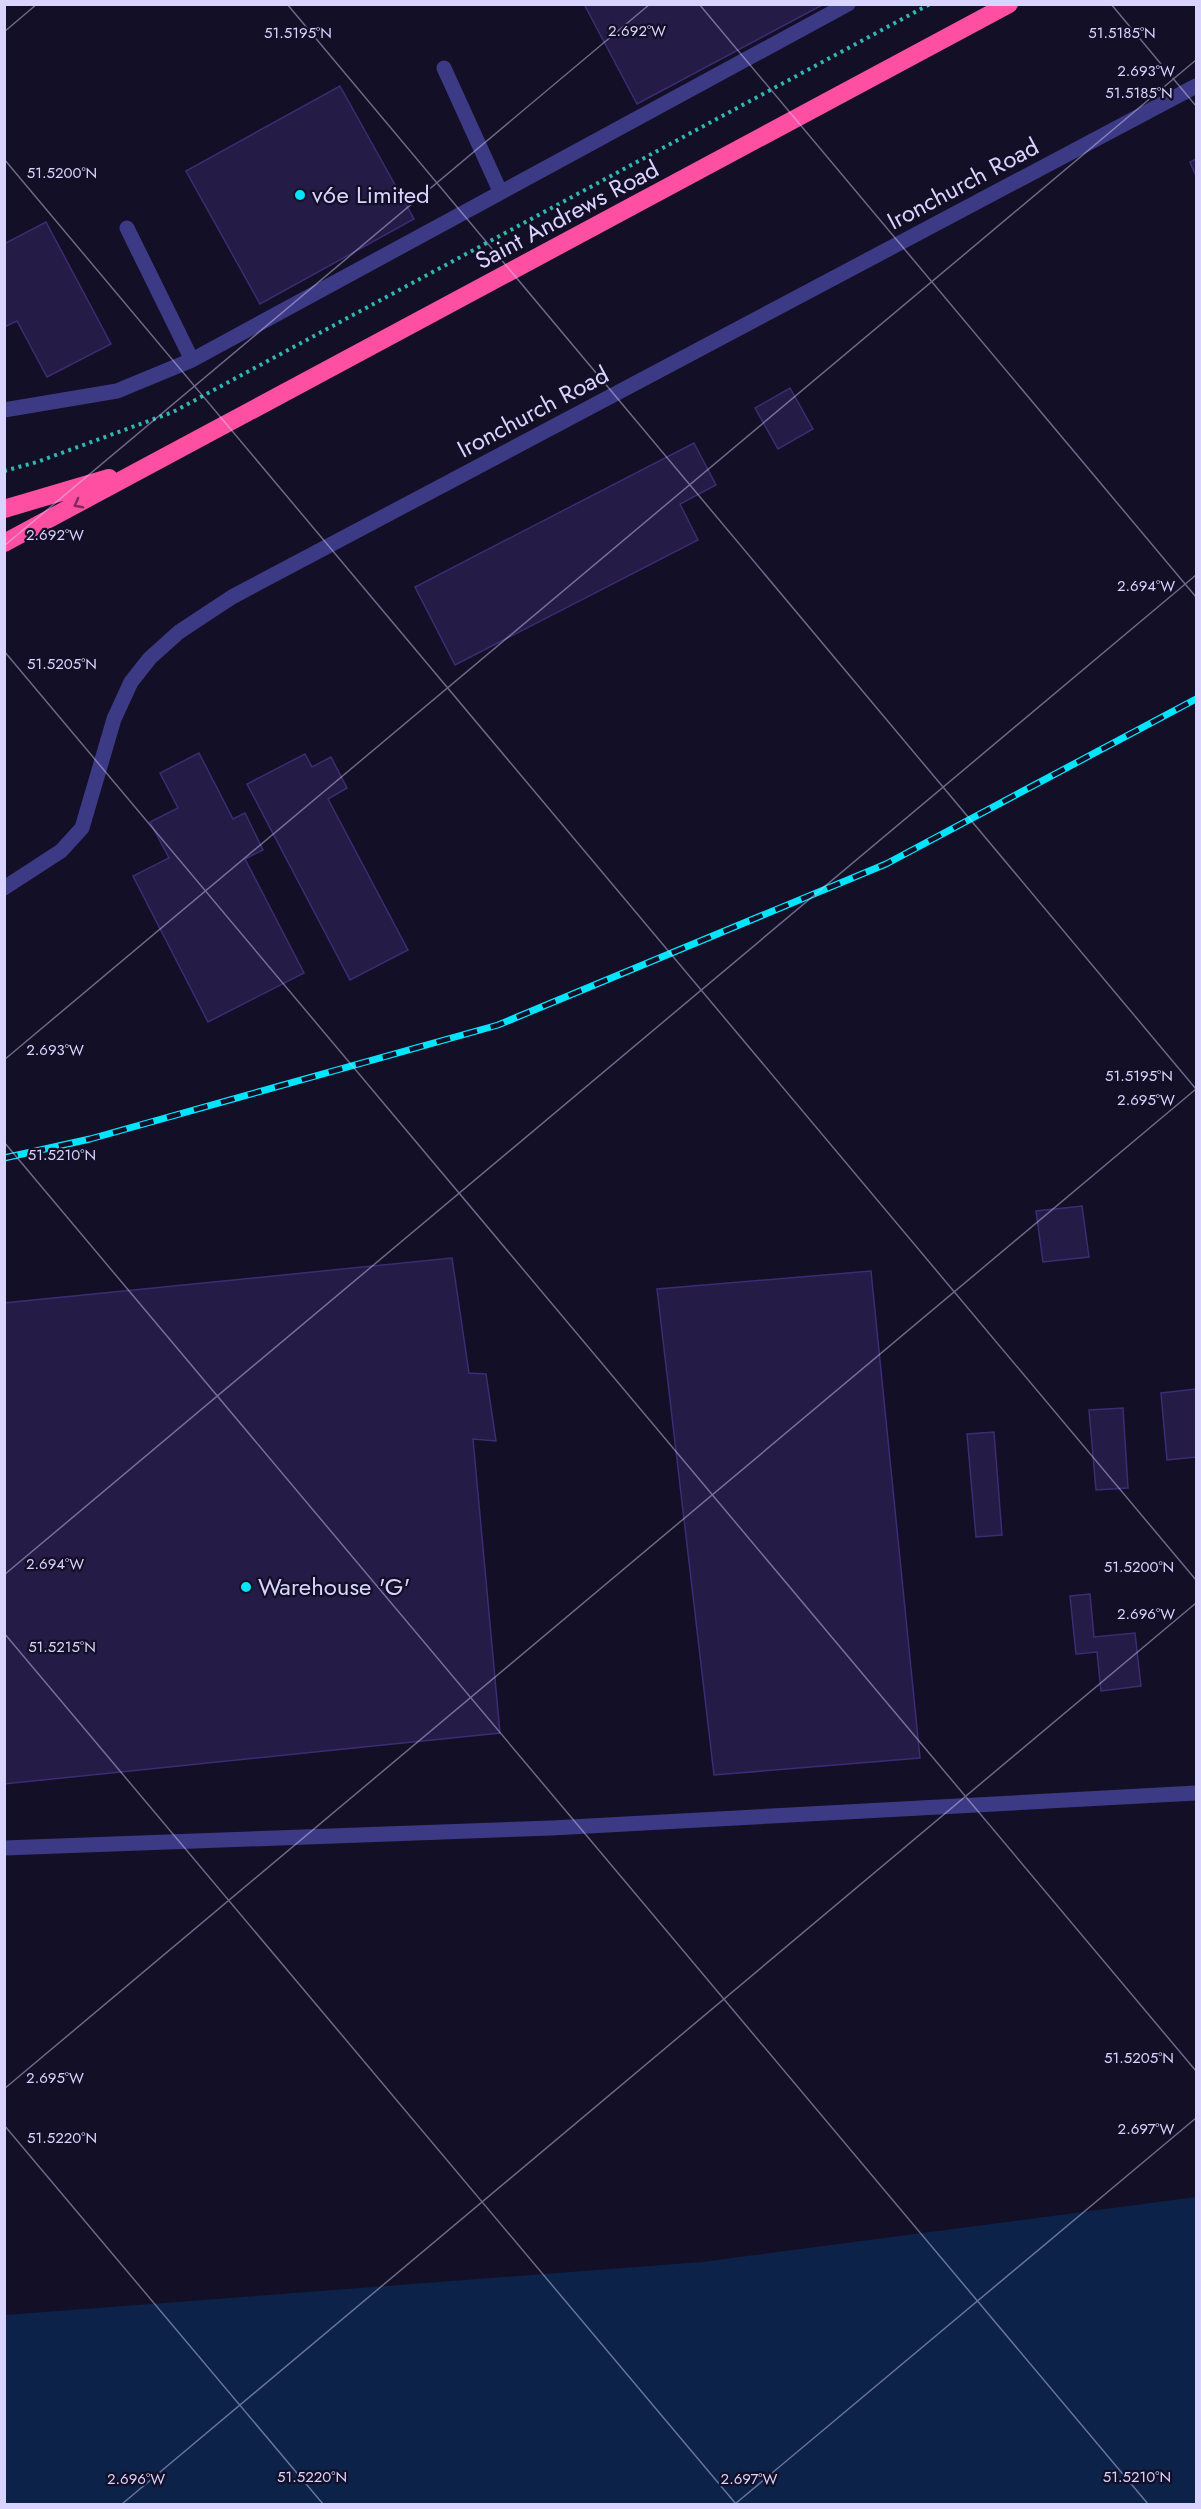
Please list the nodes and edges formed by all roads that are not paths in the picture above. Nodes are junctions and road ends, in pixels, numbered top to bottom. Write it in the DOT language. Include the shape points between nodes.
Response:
graph roads {
  1 [pos="848,4"];
  2 [pos="1009,4"];
  3 [pos="444,68"];
  4 [pos="1197,86"];
  5 [pos="500,190"];
  6 [pos="128,228"];
  7 [pos="192,360"];
  8 [pos="4,410"];
  9 [pos="148,466"];
  10 [pos="4,509"];
  11 [pos="4,543"];
  12 [pos="4,888"];
  13 [pos="1197,1793"];
  14 [pos="4,1848"];
  1 -- 5 [label="street"];
  2 -- 9 [label="highway, Saint Andrews Road"];
  3 -- 5 [label="street"];
  4 -- 12 [label="street, Ironchurch Road" via="232,597 179,632 131,682 114,719 82,828 61,851"];
  5 -- 7 [label="street"];
  6 -- 7 [label="street"];
  7 -- 8 [label="street" via="117,390"];
  9 -- 10 [label="highway, Saint Andrews Road"];
  9 -- 11 [label="highway, Saint Andrews Road, one-way"];
  13 -- 14 [label="street" via="552,1828"];
}
